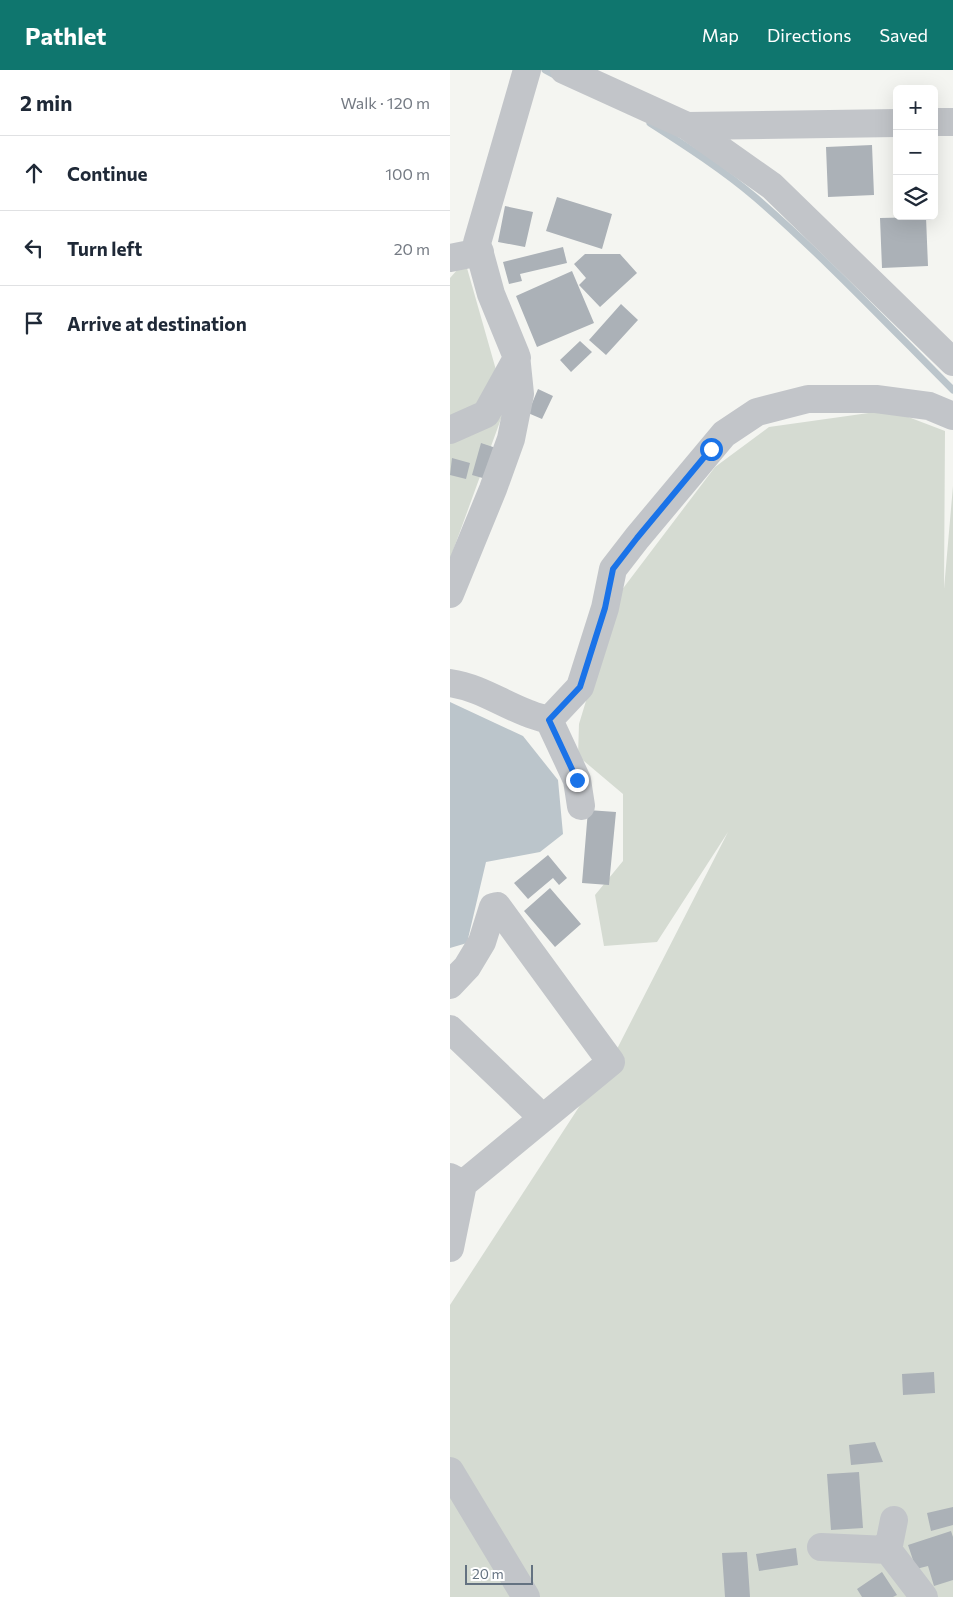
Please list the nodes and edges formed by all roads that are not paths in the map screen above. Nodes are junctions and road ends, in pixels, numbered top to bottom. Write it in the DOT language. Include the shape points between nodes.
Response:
graph roads {
  1 [pos="527,70"];
  2 [pos="564,70"];
  3 [pos="938,122"];
  4 [pos="953,122"];
  5 [pos="893,123"];
  6 [pos="686,126"];
  7 [pos="450,240"];
  8 [pos="478,248"];
  9 [pos="450,258"];
  10 [pos="517,358"];
  11 [pos="953,362"];
  12 [pos="953,416"];
  13 [pos="450,430"];
  14 [pos="450,594"];
  15 [pos="450,684"];
  16 [pos="549,720"];
  17 [pos="581,806"];
  18 [pos="450,985"];
  19 [pos="450,1029"];
  20 [pos="543,1118"];
  21 [pos="456,1181"];
  22 [pos="450,1248"];
  23 [pos="450,1471"];
  24 [pos="894,1520"];
  25 [pos="821,1547"];
  26 [pos="888,1550"];
  27 [pos="526,1597"];
  28 [pos="924,1597"];
  1 -- 8 [label="street"];
  2 -- 6 [label="street"];
  3 -- 4 [label="street"];
  5 -- 6 [label="street"];
  6 -- 11 [label="street" via="772,186"];
  7 -- 8 [label="street"];
  8 -- 9 [label="street"];
  8 -- 10 [label="street" via="491,294"];
  10 -- 13 [label="street" via="486,414"];
  10 -- 14 [label="street" via="520,394 512,439"];
  12 -- 16 [label="street" via="929,406 876,399 808,399 757,412 724,434 613,569 605,608 580,687"];
  15 -- 16 [label="street" via="472,688 527,714"];
  16 -- 17 [label="street" via="577,780"];
  18 -- 20 [label="street" via="467,967 482,942 492,907 498,906 611,1062"];
  19 -- 20 [label="street"];
  20 -- 21 [label="street"];
  21 -- 22 [label="street"];
  23 -- 27 [label="street"];
  24 -- 26 [label="street"];
  25 -- 26 [label="street"];
  26 -- 28 [label="street"];
}
